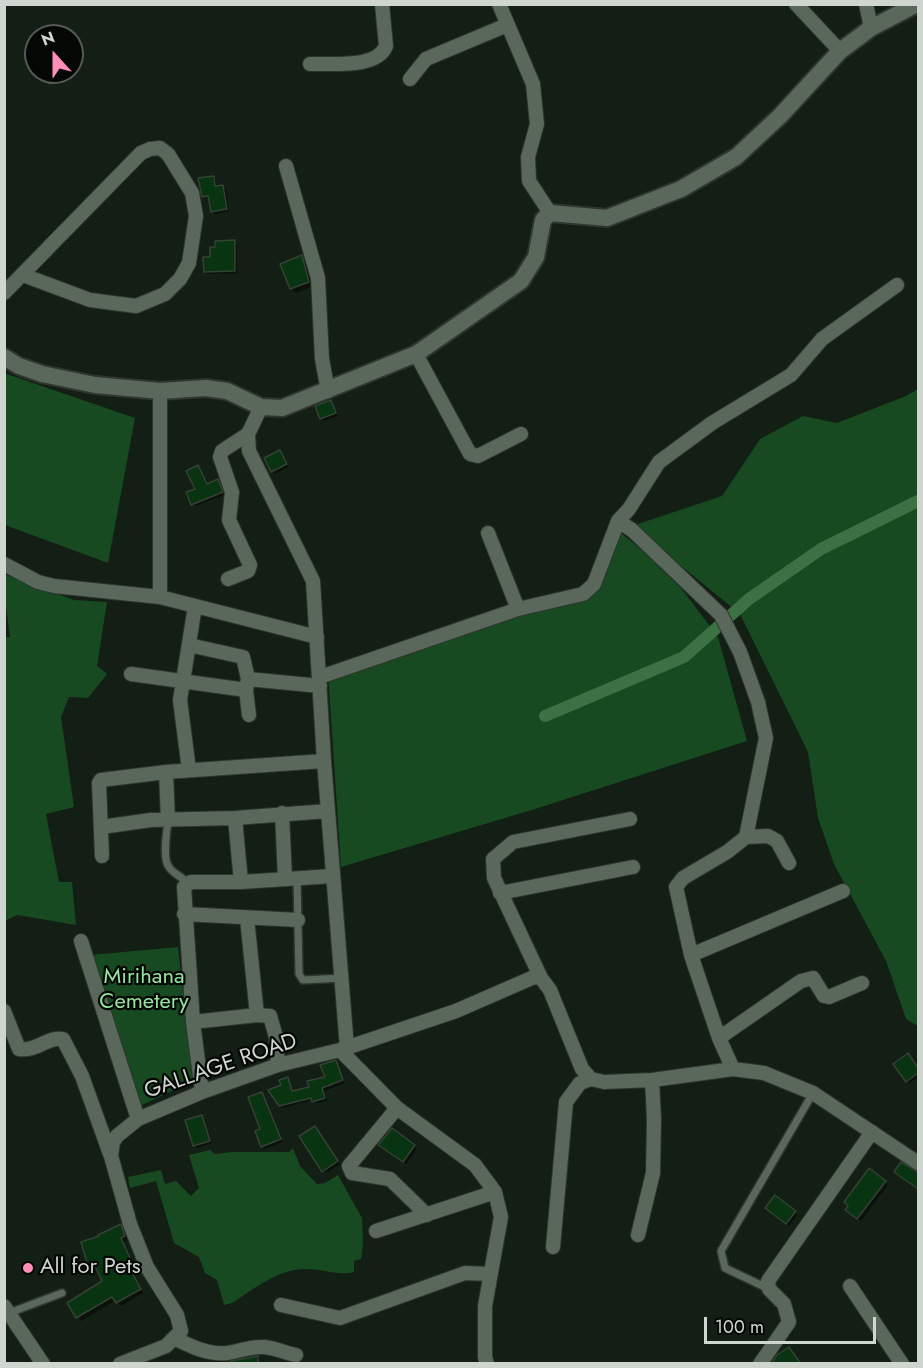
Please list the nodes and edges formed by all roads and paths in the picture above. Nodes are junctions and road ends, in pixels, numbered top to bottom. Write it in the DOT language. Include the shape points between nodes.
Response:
graph roads {
  1 [pos="382,4"];
  2 [pos="499,4"];
  3 [pos="796,4"];
  4 [pos="866,4"];
  5 [pos="917,4"];
  6 [pos="507,25"];
  7 [pos="871,28"];
  8 [pos="840,51"];
  9 [pos="310,64"];
  10 [pos="410,80"];
  11 [pos="286,166"];
  12 [pos="549,213"];
  13 [pos="23,275"];
  14 [pos="897,285"];
  15 [pos="4,293"];
  16 [pos="416,354"];
  17 [pos="4,357"];
  18 [pos="328,391"];
  19 [pos="160,392"];
  20 [pos="261,407"];
  21 [pos="248,434"];
  22 [pos="521,434"];
  23 [pos="618,521"];
  24 [pos="488,533"];
  25 [pos="4,564"];
  26 [pos="228,579"];
  27 [pos="160,597"];
  28 [pos="195,606"];
  29 [pos="518,609"];
  30 [pos="317,637"];
  31 [pos="189,645"];
  32 [pos="131,674"];
  33 [pos="183,681"];
  34 [pos="320,682"];
  35 [pos="247,685"];
  36 [pos="249,715"];
  37 [pos="324,761"];
  38 [pos="189,770"];
  39 [pos="165,772"];
  40 [pos="328,811"];
  41 [pos="282,813"];
  42 [pos="235,818"];
  43 [pos="630,819"];
  44 [pos="168,820"];
  45 [pos="101,827"];
  46 [pos="746,837"];
  47 [pos="102,856"];
  48 [pos="789,863"];
  49 [pos="633,867"];
  50 [pos="333,876"];
  51 [pos="291,878"];
  52 [pos="241,882"];
  53 [pos="187,883"];
  54 [pos="843,891"];
  55 [pos="500,893"];
  56 [pos="184,914"];
  57 [pos="247,918"];
  58 [pos="298,920"];
  59 [pos="81,941"];
  60 [pos="692,956"];
  61 [pos="342,978"];
  62 [pos="541,978"];
  63 [pos="862,983"];
  64 [pos="4,1011"];
  65 [pos="257,1015"];
  66 [pos="194,1022"];
  67 [pos="719,1038"];
  68 [pos="344,1049"];
  69 [pos="278,1065"];
  70 [pos="733,1069"];
  71 [pos="591,1078"];
  72 [pos="651,1080"];
  73 [pos="202,1092"];
  74 [pos="813,1093"];
  75 [pos="397,1108"];
  76 [pos="138,1119"];
  77 [pos="872,1132"];
  78 [pos="111,1156"];
  79 [pos="918,1164"];
  80 [pos="495,1192"];
  81 [pos="428,1215"];
  82 [pos="376,1231"];
  83 [pos="638,1235"];
  84 [pos="553,1247"];
  85 [pos="490,1274"];
  86 [pos="850,1286"];
  87 [pos="769,1289"];
  88 [pos="62,1293"];
  89 [pos="281,1305"];
  90 [pos="7,1310"];
  91 [pos="174,1338"];
  92 [pos="296,1355"];
  93 [pos="43,1364"];
  94 [pos="120,1364"];
  95 [pos="487,1364"];
  96 [pos="760,1364"];
  97 [pos="902,1364"];
  1 -- 9 [label="street" via="384,52 371,61"];
  2 -- 6 [label="street"];
  3 -- 8 [label="street"];
  4 -- 7 [label="street"];
  5 -- 7 [label="street"];
  6 -- 10 [label="street" via="426,59"];
  6 -- 12 [label="street" via="533,84 537,124 528,157 529,181"];
  7 -- 8 [label="street"];
  8 -- 12 [label="street" via="736,158 681,189 607,218"];
  11 -- 18 [label="street" via="318,278 322,359"];
  12 -- 16 [label="street" via="543,220 536,257 521,281"];
  13 -- 13 [label="street" via="141,153 160,148 168,154 192,193 196,216 189,263 165,294 136,306 90,300"];
  13 -- 15 [label="street"];
  14 -- 23 [label="street" via="822,339 791,375 712,423 659,462"];
  16 -- 18 [label="street"];
  16 -- 22 [label="street" via="470,454 478,456"];
  17 -- 19 [label="street" via="42,374"];
  18 -- 20 [label="street" via="282,408"];
  19 -- 20 [label="street" via="206,388 227,391"];
  19 -- 27 [label="street"];
  20 -- 21 [label="street"];
  21 -- 26 [label="street" via="222,451 220,457 232,492 229,520 250,565 248,571"];
  21 -- 30 [label="street" via="249,451 313,581"];
  23 -- 29 [label="street" via="594,584 583,594"];
  23 -- 46 [label="street" via="721,615 740,652 759,702 766,738"];
  24 -- 29 [label="street"];
  25 -- 27 [label="street" via="54,586"];
  27 -- 28 [label="street"];
  28 -- 30 [label="street"];
  28 -- 31 [label="street"];
  29 -- 34 [label="street"];
  30 -- 34 [label="street"];
  31 -- 33 [label="street"];
  31 -- 35 [label="street" via="243,657"];
  32 -- 33 [label="street"];
  33 -- 35 [label="street"];
  33 -- 38 [label="street" via="180,700"];
  34 -- 35 [label="street"];
  34 -- 37 [label="street"];
  35 -- 36 [label="street"];
  37 -- 38 [label="street"];
  37 -- 40 [label="street"];
  38 -- 39 [label="street"];
  39 -- 44 [label="street"];
  39 -- 45 [label="street" via="101,780"];
  40 -- 41 [label="street"];
  40 -- 50 [label="street"];
  41 -- 42 [label="street"];
  41 -- 51 [label="street"];
  42 -- 44 [label="street"];
  42 -- 52 [label="street"];
  43 -- 55 [label="street" via="513,842 493,859"];
  44 -- 45 [label="street"];
  44 -- 53 [label="lane" via="165,861"];
  45 -- 47 [label="street"];
  46 -- 48 [label="street" via="768,836 777,842"];
  46 -- 60 [label="street" via="683,878 676,887"];
  49 -- 55 [label="street"];
  50 -- 51 [label="street"];
  50 -- 61 [label="street"];
  51 -- 52 [label="street"];
  51 -- 58 [label="lane"];
  52 -- 53 [label="street"];
  53 -- 56 [label="street"];
  54 -- 60 [label="street"];
  55 -- 62 [label="street"];
  56 -- 57 [label="street"];
  56 -- 66 [label="street"];
  57 -- 58 [label="street"];
  57 -- 65 [label="street"];
  58 -- 61 [label="lane" via="299,974 303,980"];
  59 -- 76 [label="street"];
  60 -- 67 [label="street"];
  61 -- 68 [label="street"];
  62 -- 68 [label="street, GALLAGE ROAD" via="534,977 456,1011"];
  62 -- 71 [label="street" via="550,990 582,1069"];
  63 -- 67 [label="street" via="829,997 824,996 813,978 801,981"];
  64 -- 78 [label="street" via="19,1049 28,1051 56,1038 63,1039 82,1076"];
  65 -- 66 [label="street"];
  65 -- 69 [label="street" via="270,1016"];
  66 -- 73 [label="street"];
  67 -- 70 [label="street"];
  68 -- 69 [label="street, GALLAGE ROAD"];
  68 -- 75 [label="street"];
  69 -- 73 [label="street, GALLAGE ROAD"];
  70 -- 72 [label="street"];
  70 -- 74 [label="street" via="764,1073"];
  71 -- 72 [label="street" via="604,1082"];
  71 -- 84 [label="street" via="580,1083 566,1101"];
  72 -- 83 [label="street" via="653,1173"];
  73 -- 76 [label="street, GALLAGE ROAD"];
  74 -- 77 [label="street"];
  74 -- 87 [label="lane" via="721,1251 725,1268"];
  75 -- 80 [label="street" via="475,1165"];
  75 -- 81 [label="street" via="349,1166 352,1173 390,1179"];
  76 -- 78 [label="street, GALLAGE ROAD" via="117,1136"];
  77 -- 79 [label="street"];
  77 -- 87 [label="street" via="773,1271"];
  78 -- 91 [label="street" via="147,1267 177,1315 181,1331"];
  80 -- 81 [label="street"];
  80 -- 85 [label="street" via="501,1217"];
  81 -- 82 [label="street"];
  85 -- 89 [label="street" via="465,1273 340,1318"];
  85 -- 95 [label="street" via="485,1306"];
  86 -- 97 [label="street"];
  87 -- 96 [label="street" via="784,1304 789,1322"];
  88 -- 90 [label="lane"];
  90 -- 93 [label="street"];
  91 -- 92 [label="street" via="206,1351 226,1353 266,1347"];
  91 -- 94 [label="street" via="166,1346"];
}
